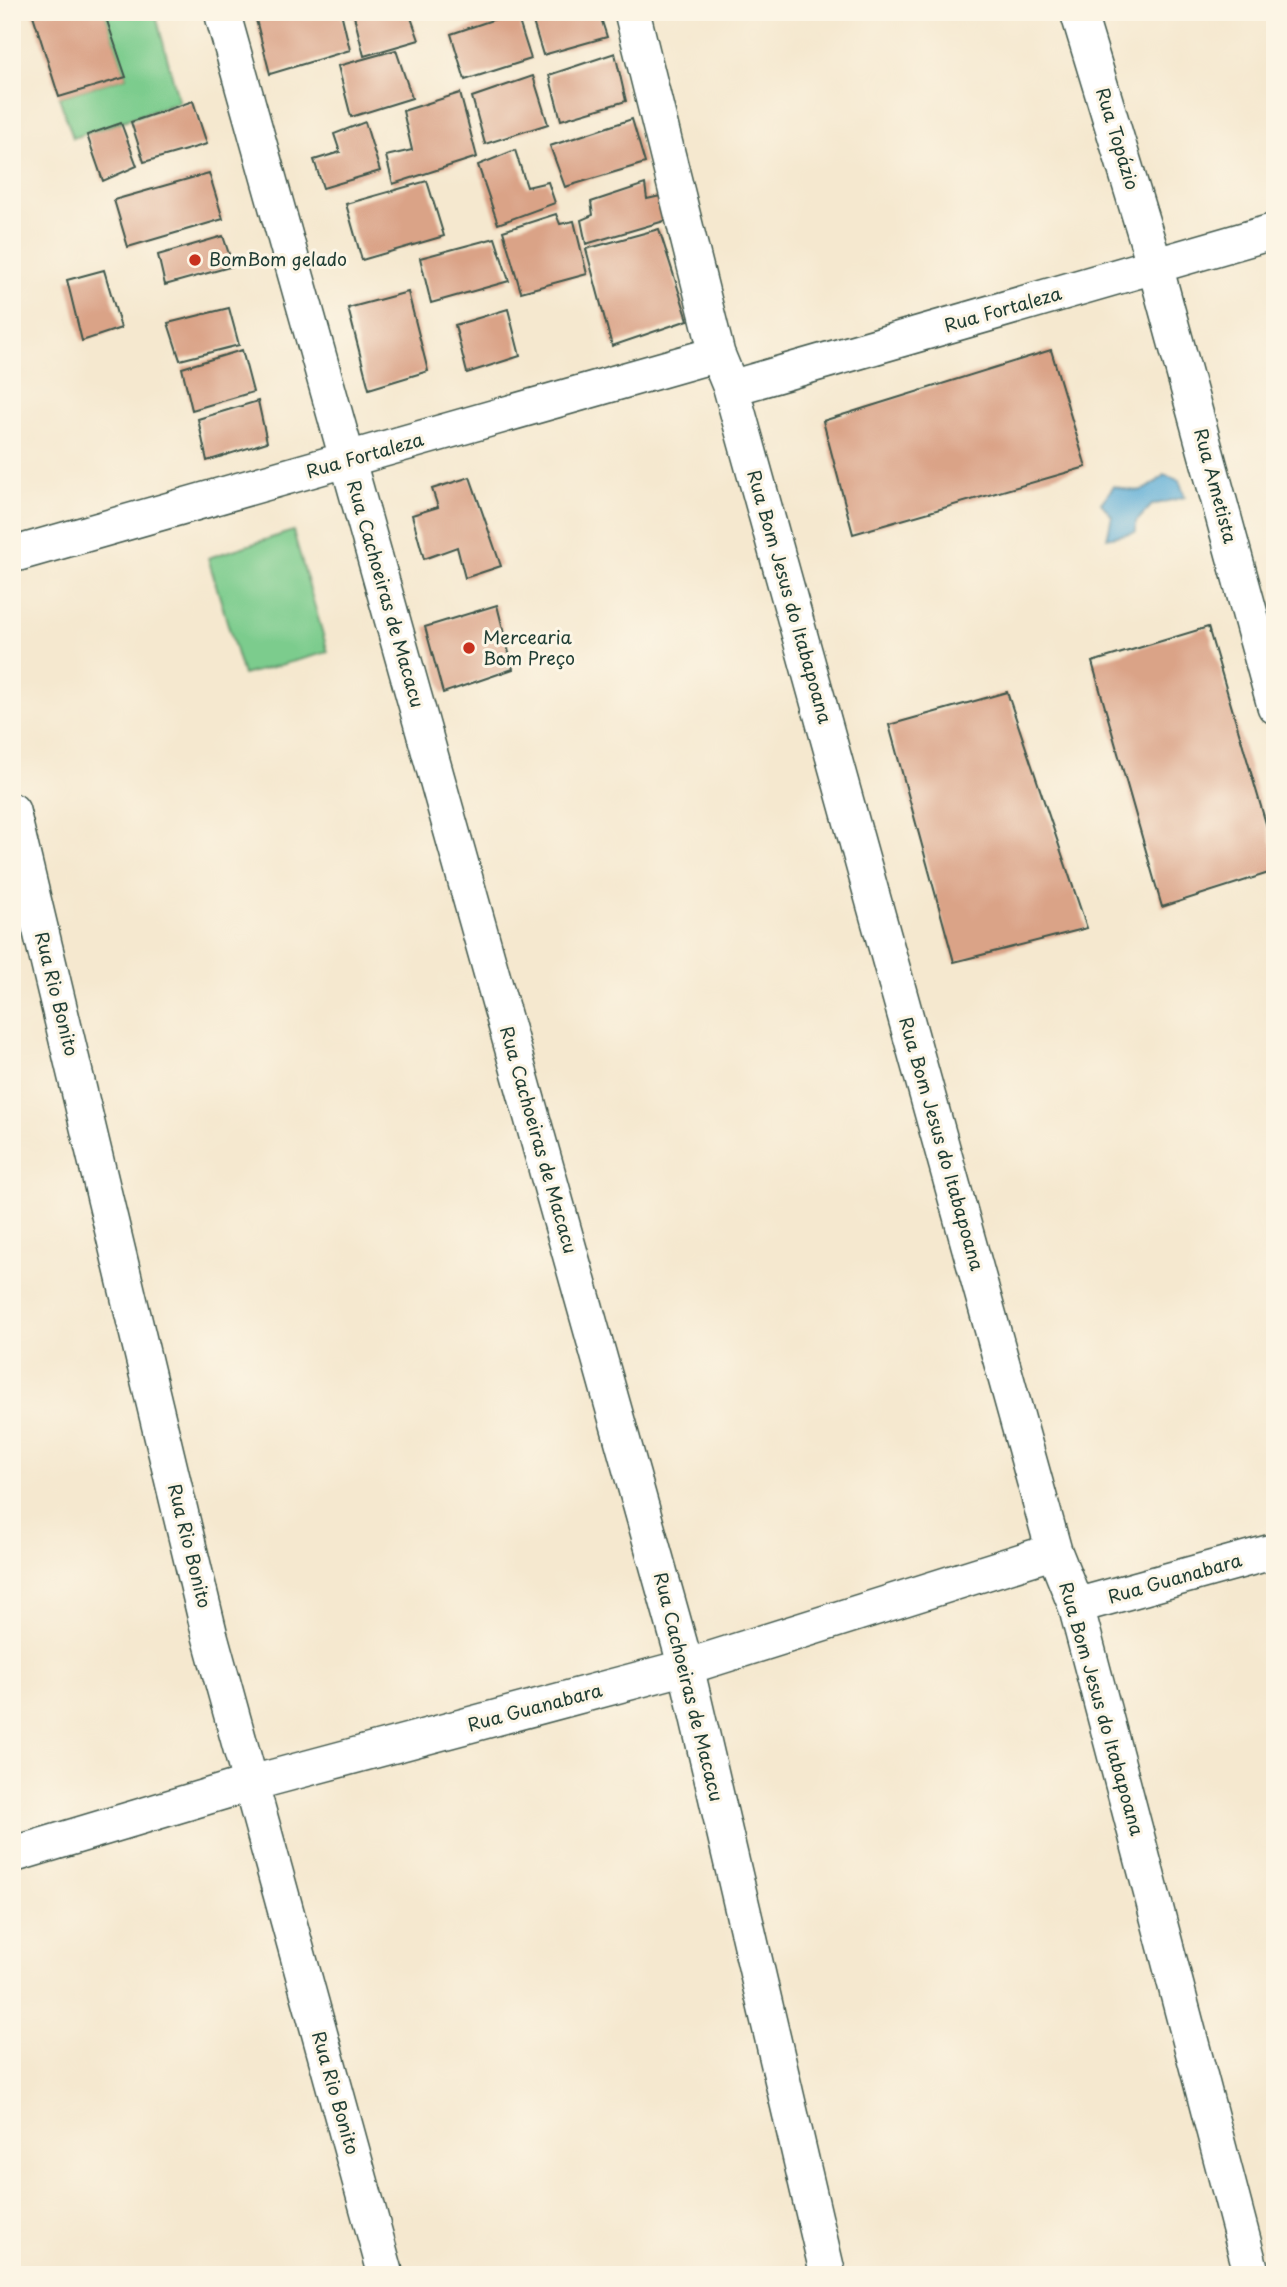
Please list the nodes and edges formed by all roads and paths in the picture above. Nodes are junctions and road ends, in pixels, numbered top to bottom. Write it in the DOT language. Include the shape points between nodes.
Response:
graph roads {
  1 [pos="222,12"];
  2 [pos="632,12"];
  3 [pos="1078,12"];
  4 [pos="1275,232"];
  5 [pos="1155,266"];
  6 [pos="717,354"];
  7 [pos="731,388"];
  8 [pos="347,461"];
  9 [pos="12,555"];
  10 [pos="1275,706"];
  11 [pos="12,811"];
  12 [pos="1055,1551"];
  13 [pos="1275,1551"];
  14 [pos="1076,1606"];
  15 [pos="686,1667"];
  16 [pos="252,1783"];
  17 [pos="12,1855"];
  18 [pos="386,2275"];
  19 [pos="828,2275"];
  20 [pos="1252,2275"];
  1 -- 8 [label="street, Rua Cachoeiras de Macacu"];
  2 -- 6 [label="street, Rua Bom Jesus do Itabapoana"];
  3 -- 5 [label="street, Rua Topázio"];
  4 -- 5 [label="street, Rua Fortaleza"];
  5 -- 7 [label="street, Rua Fortaleza"];
  5 -- 10 [label="street, Rua Ametista"];
  6 -- 7 [label="street, Rua Bom Jesus do Itabapoana"];
  6 -- 8 [label="street, Rua Fortaleza"];
  7 -- 12 [label="street, Rua Bom Jesus do Itabapoana"];
  8 -- 9 [label="street, Rua Fortaleza"];
  8 -- 15 [label="street, Rua Cachoeiras de Macacu"];
  11 -- 16 [label="street, Rua Rio Bonito" via="210,1636"];
  12 -- 14 [label="street, Rua Bom Jesus do Itabapoana"];
  12 -- 15 [label="street, Rua Guanabara"];
  13 -- 14 [label="street, Rua Guanabara"];
  14 -- 20 [label="street, Rua Bom Jesus do Itabapoana"];
  15 -- 16 [label="street, Rua Guanabara"];
  15 -- 19 [label="street, Rua Cachoeiras de Macacu"];
  16 -- 17 [label="street, Rua Guanabara"];
  16 -- 18 [label="street, Rua Rio Bonito"];
}
